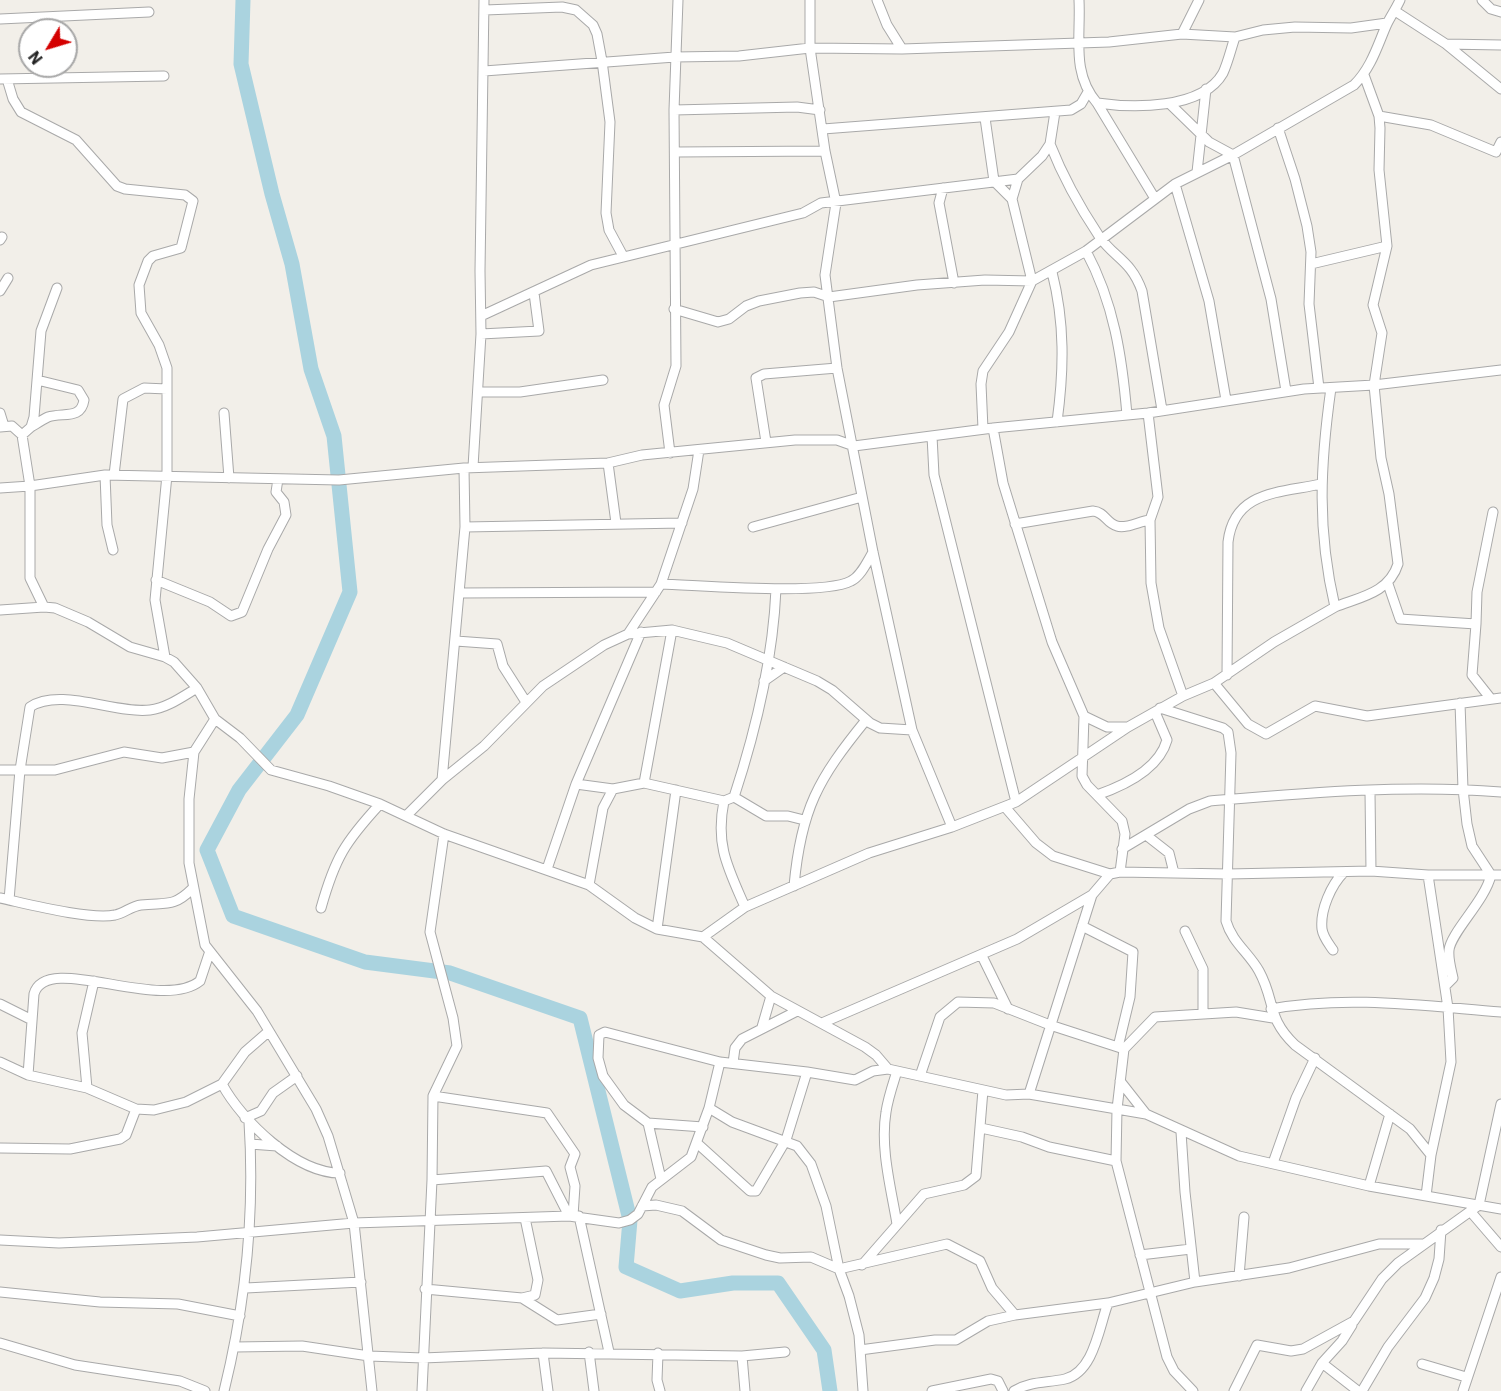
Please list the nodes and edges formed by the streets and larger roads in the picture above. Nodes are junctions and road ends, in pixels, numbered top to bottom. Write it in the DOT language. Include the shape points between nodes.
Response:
graph roads {
  1 [pos="678,0"];
  2 [pos="810,0"];
  3 [pos="877,0"];
  4 [pos="885,0"];
  5 [pos="1079,0"];
  6 [pos="1199,0"];
  7 [pos="1400,0"];
  8 [pos="1482,0"];
  9 [pos="484,5"];
  10 [pos="1395,11"];
  11 [pos="149,12"];
  12 [pos="882,12"];
  13 [pos="1501,12"];
  14 [pos="0,19"];
  15 [pos="1387,23"];
  16 [pos="1182,34"];
  17 [pos="1235,37"];
  18 [pos="1078,43"];
  19 [pos="1446,44"];
  20 [pos="1501,45"];
  21 [pos="810,48"];
  22 [pos="902,50"];
  23 [pos="675,57"];
  24 [pos="602,61"];
  25 [pos="484,71"];
  26 [pos="1364,75"];
  27 [pos="164,76"];
  28 [pos="3,79"];
  29 [pos="1501,88"];
  30 [pos="1206,89"];
  31 [pos="1088,92"];
  32 [pos="1097,103"];
  33 [pos="1170,104"];
  34 [pos="674,110"];
  35 [pos="820,110"];
  36 [pos="1055,112"];
  37 [pos="1379,116"];
  38 [pos="985,118"];
  39 [pos="1278,128"];
  40 [pos="823,129"];
  41 [pos="1201,134"];
  42 [pos="1501,142"];
  43 [pos="1050,144"];
  44 [pos="825,151"];
  45 [pos="676,152"];
  46 [pos="1499,152"];
  47 [pos="1233,155"];
  48 [pos="1197,172"];
  49 [pos="1018,179"];
  50 [pos="994,181"];
  51 [pos="1175,184"];
  52 [pos="943,188"];
  53 [pos="1154,197"];
  54 [pos="1012,199"];
  55 [pos="836,203"];
  56 [pos="1101,238"];
  57 [pos="674,246"];
  58 [pos="1387,246"];
  59 [pos="1086,251"];
  60 [pos="623,256"];
  61 [pos="1311,264"];
  62 [pos="1052,272"];
  63 [pos="8,278"];
  64 [pos="1032,281"];
  65 [pos="954,283"];
  66 [pos="57,288"];
  67 [pos="0,291"];
  68 [pos="534,293"];
  69 [pos="829,297"];
  70 [pos="674,309"];
  71 [pos="481,316"];
  72 [pos="482,334"];
  73 [pos="837,368"];
  74 [pos="1501,370"];
  75 [pos="37,380"];
  76 [pos="603,380"];
  77 [pos="1374,385"];
  78 [pos="1319,388"];
  79 [pos="1331,388"];
  80 [pos="167,389"];
  81 [pos="1286,391"];
  82 [pos="479,392"];
  83 [pos="1226,400"];
  84 [pos="1162,410"];
  85 [pos="224,412"];
  86 [pos="0,413"];
  87 [pos="1148,413"];
  88 [pos="1127,415"];
  89 [pos="1057,422"];
  90 [pos="2,427"];
  91 [pos="31,427"];
  92 [pos="988,428"];
  93 [pos="22,435"];
  94 [pos="932,436"];
  95 [pos="766,442"];
  96 [pos="854,446"];
  97 [pos="699,450"];
  98 [pos="669,453"];
  99 [pos="608,463"];
  100 [pos="469,468"];
  101 [pos="110,475"];
  102 [pos="167,475"];
  103 [pos="229,478"];
  104 [pos="278,479"];
  105 [pos="1321,484"];
  106 [pos="30,486"];
  107 [pos="0,488"];
  108 [pos="862,496"];
  109 [pos="1493,512"];
  110 [pos="1150,520"];
  111 [pos="616,523"];
  112 [pos="682,523"];
  113 [pos="1015,524"];
  114 [pos="465,527"];
  115 [pos="753,527"];
  116 [pos="113,550"];
  117 [pos="873,552"];
  118 [pos="156,580"];
  119 [pos="1388,584"];
  120 [pos="658,588"];
  121 [pos="776,589"];
  122 [pos="460,593"];
  123 [pos="44,606"];
  124 [pos="1335,607"];
  125 [pos="0,610"];
  126 [pos="1476,624"];
  127 [pos="672,630"];
  128 [pos="641,632"];
  129 [pos="628,634"];
  130 [pos="456,641"];
  131 [pos="165,657"];
  132 [pos="768,660"];
  133 [pos="784,667"];
  134 [pos="1227,675"];
  135 [pos="764,681"];
  136 [pos="1214,683"];
  137 [pos="197,688"];
  138 [pos="1183,696"];
  139 [pos="1501,698"];
  140 [pos="1491,699"];
  141 [pos="526,702"];
  142 [pos="1460,703"];
  143 [pos="1157,710"];
  144 [pos="1084,716"];
  145 [pos="215,719"];
  146 [pos="866,720"];
  147 [pos="1128,727"];
  148 [pos="912,730"];
  149 [pos="194,752"];
  150 [pos="1081,760"];
  151 [pos="0,770"];
  152 [pos="21,770"];
  153 [pos="442,780"];
  154 [pos="644,783"];
  155 [pos="576,784"];
  156 [pos="613,789"];
  157 [pos="1463,789"];
  158 [pos="676,790"];
  159 [pos="1370,792"];
  160 [pos="1501,792"];
  161 [pos="1097,795"];
  162 [pos="734,797"];
  163 [pos="1228,800"];
  164 [pos="724,801"];
  165 [pos="1016,802"];
  166 [pos="380,804"];
  167 [pos="1005,807"];
  168 [pos="407,815"];
  169 [pos="804,820"];
  170 [pos="952,827"];
  171 [pos="444,834"];
  172 [pos="1146,835"];
  173 [pos="1122,849"];
  174 [pos="546,868"];
  175 [pos="1371,871"];
  176 [pos="1120,872"];
  177 [pos="1344,872"];
  178 [pos="1174,873"];
  179 [pos="1110,874"];
  180 [pos="1228,874"];
  181 [pos="1428,875"];
  182 [pos="1496,875"];
  183 [pos="589,885"];
  184 [pos="794,886"];
  185 [pos="192,889"];
  186 [pos="1092,895"];
  187 [pos="5,899"];
  188 [pos="745,907"];
  189 [pos="321,908"];
  190 [pos="1082,926"];
  191 [pos="657,929"];
  192 [pos="1185,931"];
  193 [pos="703,937"];
  194 [pos="1333,950"];
  195 [pos="209,954"];
  196 [pos="982,956"];
  197 [pos="94,981"];
  198 [pos="1445,986"];
  199 [pos="771,996"];
  200 [pos="0,1004"];
  201 [pos="1448,1008"];
  202 [pos="1008,1009"];
  203 [pos="797,1011"];
  204 [pos="1501,1012"];
  205 [pos="1203,1013"];
  206 [pos="1272,1014"];
  207 [pos="32,1020"];
  208 [pos="822,1023"];
  209 [pos="1050,1025"];
  210 [pos="762,1027"];
  211 [pos="268,1032"];
  212 [pos="1121,1048"];
  213 [pos="1315,1058"];
  214 [pos="0,1062"];
  215 [pos="720,1062"];
  216 [pos="734,1063"];
  217 [pos="892,1070"];
  218 [pos="807,1072"];
  219 [pos="28,1075"];
  220 [pos="297,1076"];
  221 [pos="920,1076"];
  222 [pos="1120,1082"];
  223 [pos="222,1084"];
  224 [pos="87,1088"];
  225 [pos="983,1090"];
  226 [pos="1029,1094"];
  227 [pos="433,1096"];
  228 [pos="1501,1104"];
  229 [pos="709,1108"];
  230 [pos="136,1109"];
  231 [pos="1117,1109"];
  232 [pos="1146,1114"];
  233 [pos="1390,1114"];
  234 [pos="247,1120"];
  235 [pos="648,1123"];
  236 [pos="703,1128"];
  237 [pos="981,1128"];
  238 [pos="1181,1132"];
  239 [pos="786,1140"];
  240 [pos="250,1144"];
  241 [pos="698,1144"];
  242 [pos="277,1146"];
  243 [pos="0,1148"];
  244 [pos="1431,1155"];
  245 [pos="1116,1161"];
  246 [pos="1272,1164"];
  247 [pos="340,1173"];
  248 [pos="661,1179"];
  249 [pos="432,1180"];
  250 [pos="1369,1186"];
  251 [pos="575,1191"];
  252 [pos="1426,1196"];
  253 [pos="564,1205"];
  254 [pos="1479,1205"];
  255 [pos="642,1206"];
  256 [pos="1501,1209"];
  257 [pos="1470,1211"];
  258 [pos="574,1216"];
  259 [pos="1244,1217"];
  260 [pos="525,1218"];
  261 [pos="429,1222"];
  262 [pos="354,1223"];
  263 [pos="897,1224"];
  264 [pos="1441,1230"];
  265 [pos="250,1234"];
  266 [pos="0,1240"];
  267 [pos="1422,1244"];
  268 [pos="1501,1247"];
  269 [pos="1191,1249"];
  270 [pos="1140,1255"];
  271 [pos="862,1265"];
  272 [pos="839,1269"];
  273 [pos="1239,1276"];
  274 [pos="1501,1277"];
  275 [pos="361,1282"];
  276 [pos="1195,1282"];
  277 [pos="246,1288"];
  278 [pos="425,1289"];
  279 [pos="0,1292"];
  280 [pos="1151,1295"];
  281 [pos="522,1298"];
  282 [pos="1108,1303"];
  283 [pos="601,1314"];
  284 [pos="1015,1315"];
  285 [pos="240,1316"];
  286 [pos="1354,1322"];
  287 [pos="0,1343"];
  288 [pos="235,1347"];
  289 [pos="860,1350"];
  290 [pos="589,1352"];
  291 [pos="609,1352"];
  292 [pos="785,1352"];
  293 [pos="543,1353"];
  294 [pos="658,1353"];
  295 [pos="369,1356"];
  296 [pos="742,1356"];
  297 [pos="423,1358"];
  298 [pos="1322,1363"];
  299 [pos="1422,1364"];
  300 [pos="1466,1377"];
  301 [pos="205,1391"];
  302 [pos="224,1391"];
  303 [pos="372,1391"];
  304 [pos="422,1391"];
  305 [pos="548,1391"];
  306 [pos="594,1391"];
  307 [pos="660,1391"];
  308 [pos="745,1391"];
  309 [pos="863,1391"];
  310 [pos="932,1391"];
  311 [pos="1003,1391"];
  312 [pos="1014,1391"];
  313 [pos="1193,1391"];
  314 [pos="1234,1391"];
  315 [pos="1306,1391"];
  316 [pos="1360,1391"];
  317 [pos="1463,1391"];
  1 -- 23 [label="street"];
  2 -- 21 [label="street"];
  3 -- 12 [label="street"];
  4 -- 12 [label="street"];
  5 -- 18 [label="street"];
  6 -- 16 [label="street"];
  7 -- 10 [label="street"];
  8 -- 13 [label="street"];
  9 -- 24 [label="street" via="576,10 593,25"];
  9 -- 25 [label="street"];
  10 -- 15 [label="street"];
  10 -- 19 [label="street"];
  11 -- 14 [label="street"];
  12 -- 22 [label="street"];
  15 -- 17 [label="street" via="1351,28 1295,27"];
  15 -- 26 [label="street"];
  16 -- 17 [label="street"];
  16 -- 18 [label="street"];
  17 -- 30 [label="street" via="1222,74"];
  18 -- 22 [label="street"];
  18 -- 31 [label="street" via="1079,64"];
  19 -- 20 [label="street"];
  19 -- 29 [label="street"];
  21 -- 22 [label="street"];
  21 -- 23 [label="street" via="739,56"];
  21 -- 35 [label="street"];
  23 -- 24 [label="street"];
  23 -- 34 [label="street"];
  24 -- 25 [label="street"];
  24 -- 60 [label="street" via="610,122 606,213 609,230"];
  25 -- 71 [label="street"];
  26 -- 37 [label="street"];
  26 -- 39 [label="street" via="1329,102"];
  27 -- 28 [label="street"];
  28 -- 80 [label="street" via="21,112 76,140 117,186 185,195 193,201 181,248 153,256 139,285 141,313 164,356"];
  30 -- 33 [label="street"];
  30 -- 41 [label="street"];
  31 -- 32 [label="street"];
  31 -- 36 [label="street" via="1076,108"];
  32 -- 33 [label="street" via="1131,107"];
  32 -- 53 [label="street"];
  33 -- 41 [label="street"];
  34 -- 35 [label="street"];
  34 -- 45 [label="street"];
  35 -- 40 [label="street"];
  36 -- 38 [label="street"];
  36 -- 43 [label="street"];
  37 -- 46 [label="street" via="1431,125"];
  37 -- 58 [label="street" via="1379,170"];
  38 -- 40 [label="street"];
  38 -- 50 [label="street"];
  39 -- 47 [label="street"];
  39 -- 61 [label="street" via="1296,179"];
  40 -- 44 [label="street"];
  41 -- 47 [label="street"];
  41 -- 48 [label="street"];
  42 -- 46 [label="street"];
  43 -- 49 [label="street"];
  43 -- 56 [label="street" via="1067,185"];
  44 -- 45 [label="street"];
  44 -- 55 [label="street"];
  45 -- 57 [label="street"];
  47 -- 48 [label="street"];
  47 -- 81 [label="street" via="1271,299"];
  48 -- 51 [label="street"];
  49 -- 50 [label="street"];
  49 -- 54 [label="street"];
  50 -- 52 [label="street"];
  50 -- 54 [label="street"];
  51 -- 53 [label="street"];
  51 -- 83 [label="street" via="1209,301"];
  52 -- 55 [label="street"];
  52 -- 65 [label="street" via="939,203"];
  53 -- 56 [label="street"];
  54 -- 64 [label="street"];
  55 -- 57 [label="street" via="821,203 803,213"];
  55 -- 69 [label="street" via="825,263"];
  56 -- 59 [label="street"];
  56 -- 84 [label="street" via="1131,268 1142,291"];
  57 -- 60 [label="street"];
  57 -- 70 [label="street"];
  58 -- 61 [label="street"];
  58 -- 77 [label="street" via="1373,305 1382,333"];
  59 -- 62 [label="street"];
  59 -- 88 [label="street" via="1109,302 1123,363"];
  60 -- 68 [label="street" via="591,265"];
  61 -- 78 [label="street" via="1309,304"];
  62 -- 64 [label="street"];
  62 -- 89 [label="street" via="1064,335"];
  63 -- 67 [label="street"];
  64 -- 65 [label="street"];
  64 -- 92 [label="street" via="1009,332 983,371"];
  65 -- 69 [label="street"];
  66 -- 75 [label="street" via="41,331"];
  68 -- 71 [label="street"];
  68 -- 72 [label="street" via="538,331"];
  69 -- 70 [label="street" via="814,292 759,301 718,322"];
  69 -- 73 [label="street"];
  70 -- 98 [label="street" via="676,366 664,405"];
  71 -- 72 [label="street"];
  72 -- 82 [label="street"];
  73 -- 95 [label="street" via="759,375 755,385"];
  73 -- 96 [label="street"];
  74 -- 77 [label="street"];
  75 -- 91 [label="street"];
  75 -- 91 [label="street" via="78,390 84,400 76,414 48,417"];
  76 -- 82 [label="street" via="520,392"];
  77 -- 79 [label="street"];
  77 -- 119 [label="street" via="1398,564"];
  78 -- 79 [label="street"];
  78 -- 81 [label="street"];
  79 -- 105 [label="street"];
  80 -- 101 [label="street" via="144,388 123,399"];
  80 -- 102 [label="street"];
  81 -- 83 [label="street"];
  82 -- 100 [label="street"];
  83 -- 84 [label="street"];
  84 -- 87 [label="street"];
  85 -- 103 [label="street"];
  86 -- 90 [label="street"];
  87 -- 88 [label="street"];
  87 -- 110 [label="street" via="1158,497"];
  88 -- 89 [label="street"];
  89 -- 92 [label="street"];
  90 -- 93 [label="street" via="12,426"];
  91 -- 93 [label="street"];
  92 -- 94 [label="street"];
  92 -- 113 [label="street"];
  93 -- 106 [label="street"];
  94 -- 96 [label="street"];
  94 -- 165 [label="street" via="934,475"];
  95 -- 96 [label="street" via="837,440"];
  95 -- 97 [label="street"];
  96 -- 108 [label="street"];
  97 -- 98 [label="street"];
  97 -- 112 [label="street" via="693,489"];
  98 -- 99 [label="street"];
  99 -- 100 [label="street"];
  99 -- 111 [label="street"];
  100 -- 104 [label="street" via="339,480"];
  100 -- 114 [label="street"];
  101 -- 102 [label="street"];
  101 -- 106 [label="street"];
  101 -- 116 [label="street" via="107,525"];
  102 -- 103 [label="street"];
  102 -- 118 [label="street"];
  103 -- 104 [label="street"];
  104 -- 118 [label="street" via="276,492 284,502 286,515 242,612 231,616 210,602"];
  105 -- 124 [label="street" via="1321,520"];
  105 -- 134 [label="street" via="1251,500 1234,520 1228,542"];
  106 -- 107 [label="street"];
  106 -- 123 [label="street" via="30,578"];
  108 -- 115 [label="street"];
  108 -- 117 [label="street"];
  109 -- 126 [label="street" via="1477,592"];
  110 -- 113 [label="street" via="1120,527 1110,523 1104,514 1093,511"];
  110 -- 138 [label="street" via="1149,558 1159,628"];
  111 -- 112 [label="street"];
  111 -- 114 [label="street"];
  112 -- 120 [label="street"];
  113 -- 144 [label="street" via="1052,642"];
  114 -- 122 [label="street"];
  117 -- 121 [label="street" via="859,574 847,583"];
  117 -- 148 [label="street"];
  118 -- 131 [label="street" via="157,617"];
  119 -- 124 [label="street"];
  119 -- 126 [label="street" via="1400,619"];
  120 -- 121 [label="street"];
  120 -- 122 [label="street"];
  120 -- 129 [label="street"];
  121 -- 132 [label="street"];
  122 -- 130 [label="street"];
  123 -- 125 [label="street"];
  123 -- 131 [label="street" via="88,622 130,647"];
  124 -- 134 [label="street"];
  126 -- 140 [label="street" via="1471,668 1477,683"];
  127 -- 128 [label="street"];
  127 -- 132 [label="street" via="727,643"];
  127 -- 154 [label="street"];
  128 -- 129 [label="street"];
  128 -- 155 [label="street"];
  129 -- 141 [label="street" via="579,661"];
  130 -- 141 [label="street" via="497,644 503,666"];
  130 -- 153 [label="street"];
  131 -- 137 [label="street"];
  132 -- 133 [label="street"];
  132 -- 135 [label="street"];
  133 -- 135 [label="street"];
  133 -- 146 [label="street" via="832,690"];
  134 -- 136 [label="street"];
  135 -- 162 [label="street"];
  136 -- 138 [label="street"];
  136 -- 142 [label="street" via="1248,724 1266,734 1315,706 1367,716"];
  137 -- 145 [label="street"];
  137 -- 152 [label="street" via="152,710 57,700 34,704 28,710"];
  138 -- 143 [label="street"];
  139 -- 140 [label="street"];
  140 -- 142 [label="street"];
  141 -- 153 [label="street" via="484,746"];
  142 -- 157 [label="street"];
  143 -- 147 [label="street"];
  143 -- 161 [label="street" via="1167,740 1159,757 1135,777"];
  143 -- 163 [label="street" via="1228,732"];
  144 -- 147 [label="street" via="1107,727"];
  144 -- 150 [label="street"];
  145 -- 149 [label="street"];
  145 -- 166 [label="street" via="271,770"];
  146 -- 148 [label="street" via="891,730"];
  146 -- 169 [label="street" via="831,762"];
  147 -- 150 [label="street"];
  148 -- 170 [label="street"];
  149 -- 152 [label="street" via="162,759 124,752 55,770"];
  149 -- 185 [label="street" via="188,831"];
  150 -- 161 [label="street" via="1082,776"];
  150 -- 165 [label="street"];
  151 -- 152 [label="street"];
  152 -- 187 [label="street"];
  153 -- 168 [label="street"];
  154 -- 156 [label="street"];
  154 -- 158 [label="street"];
  155 -- 156 [label="street"];
  155 -- 174 [label="street"];
  156 -- 183 [label="street" via="603,808"];
  157 -- 159 [label="street"];
  157 -- 160 [label="street"];
  157 -- 182 [label="street" via="1472,846"];
  158 -- 164 [label="street"];
  158 -- 191 [label="street"];
  159 -- 163 [label="street"];
  159 -- 175 [label="street"];
  161 -- 173 [label="street" via="1122,821"];
  162 -- 164 [label="street"];
  162 -- 169 [label="street" via="766,816"];
  163 -- 172 [label="street" via="1196,806"];
  163 -- 180 [label="street"];
  164 -- 188 [label="street" via="722,854"];
  165 -- 167 [label="street"];
  166 -- 168 [label="street"];
  166 -- 189 [label="street" via="341,849"];
  167 -- 170 [label="street"];
  167 -- 179 [label="street" via="1036,843 1053,856"];
  168 -- 171 [label="street"];
  169 -- 184 [label="street"];
  170 -- 184 [label="street" via="869,853"];
  171 -- 174 [label="street"];
  171 -- 227 [label="street" via="430,932 457,1046"];
  172 -- 173 [label="street"];
  172 -- 178 [label="street" via="1169,853"];
  173 -- 176 [label="street"];
  174 -- 183 [label="street"];
  175 -- 177 [label="street"];
  175 -- 181 [label="street"];
  176 -- 178 [label="street"];
  176 -- 179 [label="street"];
  177 -- 180 [label="street"];
  177 -- 194 [label="street" via="1332,888 1323,916 1324,936"];
  178 -- 180 [label="street"];
  179 -- 186 [label="street"];
  180 -- 206 [label="street" via="1226,921 1257,969"];
  181 -- 182 [label="street"];
  181 -- 198 [label="street"];
  182 -- 198 [label="street" via="1451,942 1453,978"];
  183 -- 191 [label="street"];
  184 -- 188 [label="street"];
  185 -- 187 [label="street" via="176,902 138,905 114,915 93,915"];
  185 -- 195 [label="street"];
  186 -- 190 [label="street"];
  186 -- 196 [label="street"];
  188 -- 193 [label="street"];
  190 -- 209 [label="street"];
  190 -- 212 [label="street" via="1134,952"];
  191 -- 193 [label="street"];
  192 -- 205 [label="street" via="1203,969"];
  193 -- 199 [label="street"];
  195 -- 197 [label="street" via="200,981 183,990 136,990"];
  195 -- 211 [label="street" via="241,989"];
  196 -- 202 [label="street"];
  196 -- 208 [label="street" via="914,981"];
  197 -- 207 [label="street" via="65,977 38,987"];
  197 -- 224 [label="street" via="82,1033"];
  198 -- 201 [label="street"];
  199 -- 203 [label="street"];
  199 -- 210 [label="street"];
  200 -- 207 [label="street"];
  201 -- 204 [label="street"];
  201 -- 206 [label="street" via="1323,1002"];
  201 -- 244 [label="street" via="1451,1062"];
  202 -- 209 [label="street"];
  202 -- 221 [label="street" via="976,1002 951,1006 938,1023"];
  203 -- 208 [label="street"];
  203 -- 210 [label="street"];
  205 -- 206 [label="street"];
  205 -- 212 [label="street" via="1155,1017"];
  206 -- 213 [label="street" via="1289,1039"];
  207 -- 219 [label="street"];
  208 -- 217 [label="street" via="876,1055"];
  209 -- 212 [label="street"];
  209 -- 226 [label="street"];
  210 -- 216 [label="street" via="737,1043"];
  211 -- 220 [label="street"];
  211 -- 223 [label="street" via="245,1052"];
  212 -- 222 [label="street"];
  213 -- 233 [label="street"];
  213 -- 246 [label="street"];
  214 -- 219 [label="street"];
  215 -- 216 [label="street"];
  215 -- 229 [label="street"];
  215 -- 235 [label="street" via="605,1032 599,1035 598,1058 603,1076 624,1105"];
  216 -- 218 [label="street"];
  217 -- 218 [label="street" via="873,1071 855,1080"];
  217 -- 221 [label="street"];
  217 -- 263 [label="street" via="885,1127"];
  218 -- 239 [label="street"];
  219 -- 224 [label="street"];
  220 -- 234 [label="street" via="273,1093 261,1112"];
  220 -- 247 [label="street" via="316,1108"];
  221 -- 225 [label="street"];
  222 -- 231 [label="street"];
  222 -- 232 [label="street"];
  223 -- 230 [label="street" via="174,1106"];
  223 -- 234 [label="street"];
  224 -- 230 [label="street"];
  225 -- 226 [label="street"];
  225 -- 237 [label="street"];
  226 -- 231 [label="street"];
  227 -- 249 [label="street"];
  227 -- 251 [label="street" via="547,1113 575,1154 570,1167"];
  228 -- 254 [label="street"];
  229 -- 236 [label="street"];
  229 -- 239 [label="street" via="743,1126"];
  230 -- 243 [label="street" via="126,1135 120,1139 70,1149"];
  231 -- 232 [label="street"];
  231 -- 245 [label="street"];
  232 -- 238 [label="street"];
  233 -- 244 [label="street" via="1416,1133"];
  233 -- 250 [label="street"];
  234 -- 240 [label="street"];
  234 -- 242 [label="street"];
  235 -- 236 [label="street"];
  235 -- 248 [label="street"];
  236 -- 241 [label="street"];
  237 -- 245 [label="street"];
  237 -- 263 [label="street" via="976,1176 964,1185 924,1194"];
  238 -- 246 [label="street" via="1239,1156"];
  238 -- 269 [label="street"];
  239 -- 241 [label="street" via="753,1192"];
  239 -- 272 [label="street" via="797,1146 815,1171"];
  240 -- 242 [label="street"];
  240 -- 265 [label="street"];
  241 -- 248 [label="street" via="685,1163"];
  242 -- 247 [label="street" via="319,1171"];
  244 -- 252 [label="street"];
  245 -- 270 [label="street"];
  246 -- 250 [label="street"];
  247 -- 262 [label="street"];
  248 -- 255 [label="street"];
  249 -- 253 [label="street" via="542,1170"];
  249 -- 261 [label="street"];
  250 -- 252 [label="street"];
  251 -- 253 [label="street"];
  251 -- 258 [label="street"];
  252 -- 254 [label="street"];
  253 -- 258 [label="street"];
  254 -- 256 [label="street"];
  254 -- 257 [label="street"];
  255 -- 258 [label="street" via="630,1220 619,1223"];
  255 -- 272 [label="street" via="682,1211 722,1240 766,1255 811,1257"];
  257 -- 264 [label="street"];
  257 -- 268 [label="street"];
  258 -- 260 [label="street"];
  258 -- 283 [label="street"];
  259 -- 273 [label="street"];
  260 -- 261 [label="street"];
  260 -- 281 [label="street" via="538,1280 535,1295"];
  261 -- 262 [label="street"];
  261 -- 278 [label="street"];
  262 -- 265 [label="street"];
  262 -- 275 [label="street"];
  263 -- 271 [label="street"];
  264 -- 267 [label="street"];
  264 -- 316 [label="street" via="1439,1259 1425,1298"];
  265 -- 266 [label="street" via="59,1243"];
  265 -- 277 [label="street"];
  267 -- 273 [label="street" via="1379,1244 1289,1268"];
  267 -- 286 [label="street" via="1382,1279"];
  269 -- 270 [label="street"];
  269 -- 276 [label="street"];
  270 -- 280 [label="street"];
  271 -- 272 [label="street"];
  271 -- 284 [label="street" via="947,1244 980,1262 992,1288"];
  272 -- 289 [label="street"];
  273 -- 276 [label="street"];
  274 -- 300 [label="street"];
  275 -- 277 [label="street"];
  275 -- 295 [label="street"];
  276 -- 280 [label="street"];
  277 -- 285 [label="street"];
  278 -- 281 [label="street"];
  278 -- 297 [label="street"];
  279 -- 285 [label="street" via="100,1302 178,1304"];
  280 -- 282 [label="street"];
  280 -- 313 [label="street" via="1169,1364"];
  281 -- 283 [label="street" via="557,1320"];
  282 -- 284 [label="street"];
  282 -- 312 [label="street" via="1090,1356 1080,1370 1064,1379"];
  283 -- 291 [label="street"];
  284 -- 289 [label="street" via="988,1321 956,1340"];
  285 -- 288 [label="street"];
  286 -- 298 [label="street"];
  286 -- 314 [label="street" via="1304,1349 1291,1351 1257,1345"];
  287 -- 301 [label="street" via="75,1365 180,1381"];
  288 -- 295 [label="street" via="302,1346"];
  288 -- 302 [label="street"];
  289 -- 309 [label="street"];
  290 -- 291 [label="street"];
  290 -- 293 [label="street"];
  290 -- 306 [label="street"];
  291 -- 294 [label="street"];
  292 -- 296 [label="street"];
  293 -- 297 [label="street"];
  293 -- 305 [label="street"];
  294 -- 296 [label="street"];
  294 -- 307 [label="street"];
  295 -- 297 [label="street"];
  295 -- 303 [label="street"];
  296 -- 308 [label="street"];
  297 -- 304 [label="street"];
  298 -- 315 [label="street"];
  298 -- 316 [label="street"];
  299 -- 300 [label="street"];
  300 -- 317 [label="street"];
  310 -- 311 [label="street" via="991,1379"];
}
